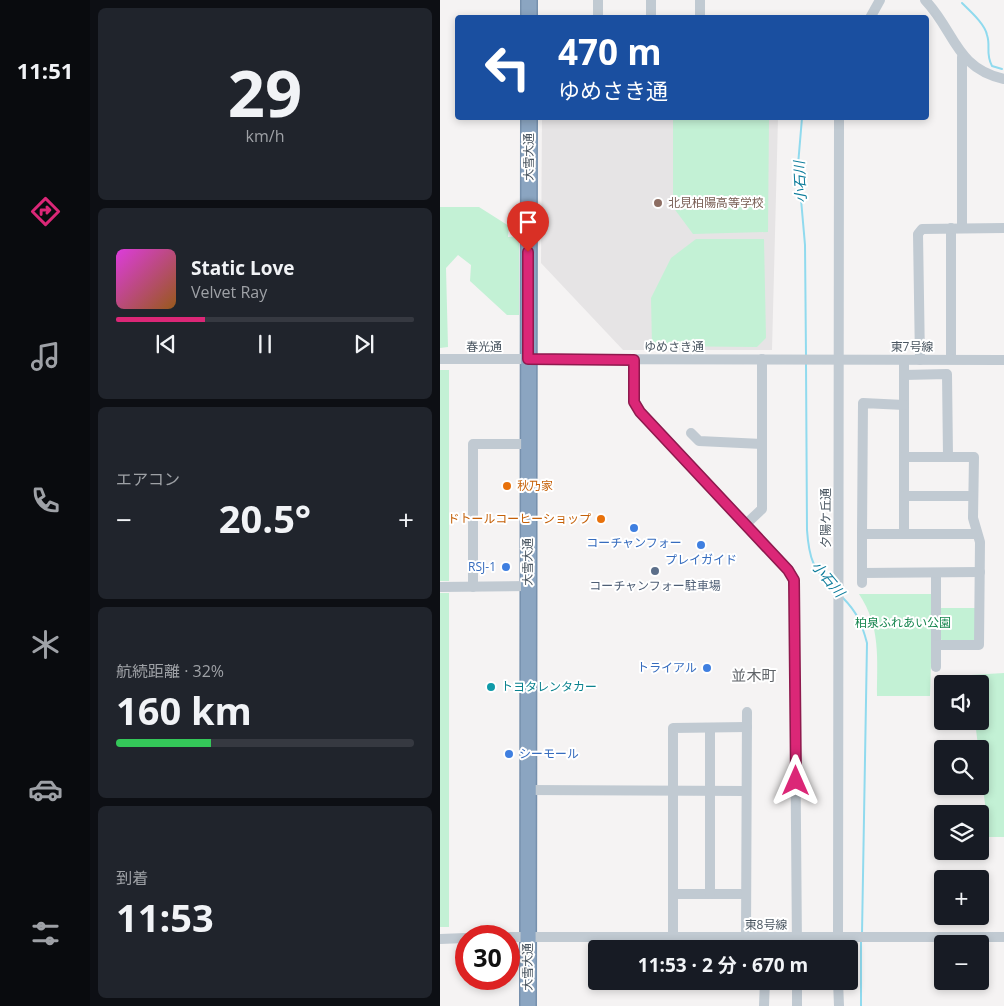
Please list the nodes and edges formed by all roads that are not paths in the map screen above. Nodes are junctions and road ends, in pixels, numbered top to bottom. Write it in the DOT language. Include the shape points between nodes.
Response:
graph roads {
  1 [pos="529,0"];
  2 [pos="598,0"];
  3 [pos="651,0"];
  4 [pos="700,0"];
  5 [pos="880,0"];
  6 [pos="925,0"];
  7 [pos="529,15"];
  8 [pos="598,15"];
  9 [pos="651,15"];
  10 [pos="700,15"];
  11 [pos="872,15"];
  12 [pos="962,57"];
  13 [pos="1004,79"];
  14 [pos="529,120"];
  15 [pos="839,120"];
  16 [pos="951,228"];
  17 [pos="962,228"];
  18 [pos="1004,228"];
  19 [pos="838,358"];
  20 [pos="440,359"];
  21 [pos="528,359"];
  22 [pos="821,359"];
  23 [pos="951,359"];
  24 [pos="634,360"];
  25 [pos="762,360"];
  26 [pos="904,360"];
  27 [pos="920,360"];
  28 [pos="1004,360"];
  29 [pos="904,375"];
  30 [pos="904,405"];
  31 [pos="690,433"];
  32 [pos="528,444"];
  33 [pos="762,444"];
  34 [pos="904,457"];
  35 [pos="948,457"];
  36 [pos="904,496"];
  37 [pos="974,496"];
  38 [pos="746,524"];
  39 [pos="862,534"];
  40 [pos="904,534"];
  41 [pos="977,534"];
  42 [pos="980,572"];
  43 [pos="936,573"];
  44 [pos="528,586"];
  45 [pos="440,587"];
  46 [pos="473,587"];
  47 [pos="936,645"];
  48 [pos="936,667"];
  49 [pos="747,712"];
  50 [pos="748,726"];
  51 [pos="710,728"];
  52 [pos="529,790"];
  53 [pos="674,790"];
  54 [pos="710,790"];
  55 [pos="746,791"];
  56 [pos="673,894"];
  57 [pos="710,894"];
  58 [pos="746,894"];
  59 [pos="674,936"];
  60 [pos="838,936"];
  61 [pos="746,937"];
  62 [pos="797,937"];
  63 [pos="455,938"];
  64 [pos="520,938"];
  65 [pos="528,938"];
  66 [pos="1004,938"];
  67 [pos="440,939"];
  68 [pos="520,940"];
  69 [pos="756,940"];
  70 [pos="782,940"];
  71 [pos="838,940"];
  72 [pos="765,990"];
  73 [pos="797,990"];
  74 [pos="838,990"];
  75 [pos="528,1006"];
  76 [pos="764,1006"];
  77 [pos="797,1006"];
  78 [pos="838,1006"];
  1 -- 7 [label="highway"];
  2 -- 8 [label="street"];
  3 -- 9 [label="street"];
  4 -- 10 [label="street"];
  5 -- 11 [label="street"];
  6 -- 12 [label="street" via="940,15"];
  12 -- 13 [label="street" via="988,76"];
  12 -- 17 [label="street"];
  14 -- 21 [label="highway, 大雪大通"];
  15 -- 19 [label="street, 夕陽ケ丘通"];
  16 -- 17 [label="street"];
  16 -- 23 [label="street"];
  16 -- 27 [label="street" via="922,228 918,234"];
  17 -- 18 [label="street"];
  19 -- 22 [label="street, 東7号線"];
  19 -- 26 [label="street, 東7号線"];
  19 -- 60 [label="street, 夕陽ケ丘通"];
  20 -- 21 [label="street, 春光通"];
  21 -- 24 [label="street, ゆめさき通"];
  21 -- 32 [label="highway, 大雪大通"];
  22 -- 25 [label="street, ゆめさき通"];
  23 -- 27 [label="street, 東7号線"];
  23 -- 28 [label="street, 東7号線"];
  24 -- 25 [label="street, ゆめさき通"];
  24 -- 38 [label="street" via="634,402 640,412"];
  25 -- 33 [label="street"];
  26 -- 27 [label="street, 東7号線"];
  26 -- 29 [label="street"];
  29 -- 30 [label="street"];
  29 -- 35 [label="street" via="947,374"];
  30 -- 34 [label="street"];
  30 -- 39 [label="street" via="863,403"];
  31 -- 33 [label="street" via="699,441"];
  32 -- 44 [label="highway, 大雪大通"];
  32 -- 46 [label="street" via="473,444"];
  33 -- 38 [label="street" via="762,509"];
  34 -- 35 [label="street"];
  34 -- 36 [label="street"];
  35 -- 37 [label="street" via="974,457"];
  36 -- 37 [label="street"];
  36 -- 40 [label="street"];
  37 -- 41 [label="street"];
  38 -- 62 [label="street" via="788,570 796,590"];
  39 -- 40 [label="street"];
  39 -- 43 [label="street" via="862,578"];
  40 -- 41 [label="street"];
  41 -- 42 [label="street"];
  42 -- 43 [label="street"];
  42 -- 47 [label="street" via="979,645"];
  43 -- 47 [label="street"];
  44 -- 46 [label="street"];
  44 -- 52 [label="highway, 大雪大通"];
  45 -- 46 [label="street"];
  47 -- 48 [label="street"];
  49 -- 50 [label="street"];
  50 -- 51 [label="street"];
  50 -- 55 [label="street"];
  51 -- 53 [label="street" via="673,728"];
  51 -- 54 [label="street"];
  52 -- 53 [label="street"];
  52 -- 65 [label="highway, 大雪大通"];
  53 -- 54 [label="street"];
  53 -- 56 [label="street"];
  54 -- 55 [label="street"];
  54 -- 57 [label="street"];
  55 -- 58 [label="street"];
  56 -- 57 [label="street"];
  56 -- 59 [label="street"];
  57 -- 58 [label="street"];
  58 -- 61 [label="street"];
  59 -- 61 [label="street, 東8号線"];
  59 -- 65 [label="street, 東8号線"];
  60 -- 62 [label="street, 東8号線"];
  60 -- 66 [label="street, 東8号線"];
  60 -- 71 [label="street, 夕陽ケ丘通"];
  61 -- 69 [label="street, 東8号線"];
  62 -- 70 [label="street, 東8号線"];
  63 -- 67 [label="street"];
  64 -- 65 [label="street"];
  65 -- 68 [label="street"];
  65 -- 75 [label="highway, 大雪大通"];
  72 -- 76 [label="street"];
  73 -- 77 [label="street"];
  74 -- 78 [label="street"];
}
